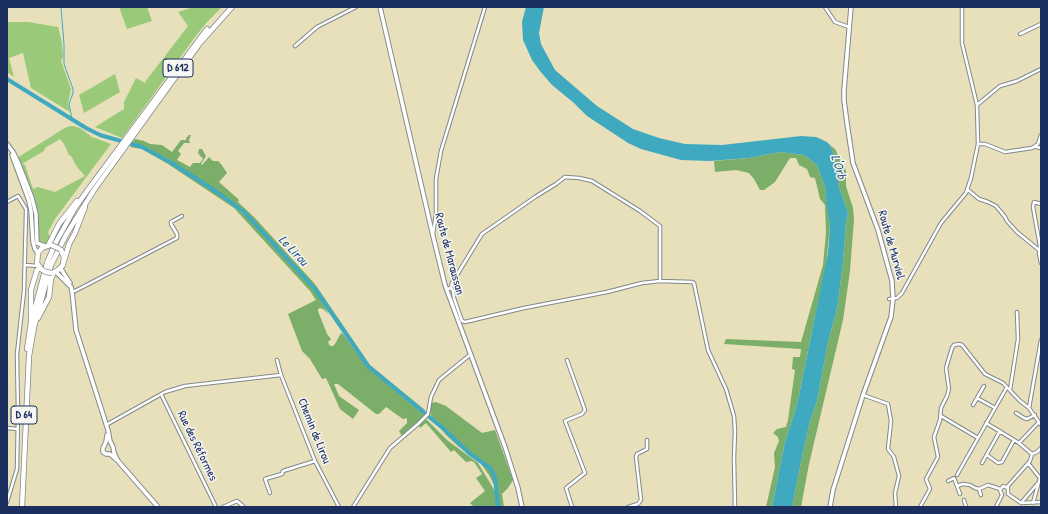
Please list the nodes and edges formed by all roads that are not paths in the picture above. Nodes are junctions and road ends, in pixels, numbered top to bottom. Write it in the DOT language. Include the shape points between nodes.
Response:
graph roads {
  1 [pos="227,7"];
  2 [pos="232,7"];
  3 [pos="356,7"];
  4 [pos="380,7"];
  5 [pos="485,7"];
  6 [pos="825,7"];
  7 [pos="852,7"];
  8 [pos="962,7"];
  9 [pos="1041,24"];
  10 [pos="849,27"];
  11 [pos="1020,34"];
  12 [pos="295,46"];
  13 [pos="1041,69"];
  14 [pos="977,105"];
  15 [pos="133,132"];
  16 [pos="1041,135"];
  17 [pos="978,144"];
  18 [pos="7,145"];
  19 [pos="1036,146"];
  20 [pos="1041,148"];
  21 [pos="120,150"];
  22 [pos="94,190"];
  23 [pos="968,190"];
  24 [pos="87,191"];
  25 [pos="7,202"];
  26 [pos="1041,204"];
  27 [pos="182,216"];
  28 [pos="433,236"];
  29 [pos="48,246"];
  30 [pos="1039,250"];
  31 [pos="38,253"];
  32 [pos="36,259"];
  33 [pos="63,263"];
  34 [pos="1041,263"];
  35 [pos="25,265"];
  36 [pos="32,265"];
  37 [pos="40,268"];
  38 [pos="54,272"];
  39 [pos="660,281"];
  40 [pos="449,289"];
  41 [pos="73,291"];
  42 [pos="891,299"];
  43 [pos="1017,312"];
  44 [pos="32,325"];
  45 [pos="1041,340"];
  46 [pos="471,354"];
  47 [pos="277,360"];
  48 [pos="567,360"];
  49 [pos="282,375"];
  50 [pos="984,386"];
  51 [pos="1008,387"];
  52 [pos="1010,390"];
  53 [pos="161,394"];
  54 [pos="863,395"];
  55 [pos="977,398"];
  56 [pos="973,405"];
  57 [pos="995,408"];
  58 [pos="1029,408"];
  59 [pos="1016,413"];
  60 [pos="1035,414"];
  61 [pos="941,416"];
  62 [pos="986,424"];
  63 [pos="1040,424"];
  64 [pos="106,426"];
  65 [pos="7,428"];
  66 [pos="18,429"];
  67 [pos="1000,432"];
  68 [pos="978,438"];
  69 [pos="646,440"];
  70 [pos="1014,440"];
  71 [pos="1019,443"];
  72 [pos="105,444"];
  73 [pos="113,446"];
  74 [pos="1041,448"];
  75 [pos="113,451"];
  76 [pos="110,454"];
  77 [pos="1032,454"];
  78 [pos="987,455"];
  79 [pos="118,461"];
  80 [pos="315,461"];
  81 [pos="982,463"];
  82 [pos="1028,464"];
  83 [pos="957,475"];
  84 [pos="948,481"];
  85 [pos="1040,482"];
  86 [pos="957,486"];
  87 [pos="1007,487"];
  88 [pos="979,489"];
  89 [pos="1000,489"];
  90 [pos="270,493"];
  91 [pos="960,494"];
  92 [pos="1008,494"];
  93 [pos="981,495"];
  94 [pos="1002,495"];
  95 [pos="964,500"];
  96 [pos="7,502"];
  97 [pos="1041,502"];
  98 [pos="1021,503"];
  99 [pos="1033,503"];
  100 [pos="921,506"];
  101 [pos="21,507"];
  102 [pos="158,507"];
  103 [pos="216,507"];
  104 [pos="224,507"];
  105 [pos="244,507"];
  106 [pos="339,507"];
  107 [pos="353,507"];
  108 [pos="522,507"];
  109 [pos="572,507"];
  110 [pos="628,507"];
  111 [pos="735,507"];
  112 [pos="830,507"];
  113 [pos="896,507"];
  114 [pos="966,507"];
  115 [pos="996,507"];
  1 -- 15 [label="highway, D 612" via="201,36"];
  2 -- 15 [label="highway, D 612" via="200,43"];
  3 -- 12 [label="street" via="317,27"];
  4 -- 28 [label="main road, Route de Maraussan"];
  5 -- 28 [label="street" via="441,151 436,179"];
  6 -- 10 [label="street" via="835,22"];
  7 -- 10 [label="main road, Route de Murviel"];
  8 -- 14 [label="street" via="962,43"];
  9 -- 11 [label="street"];
  10 -- 42 [label="main road, Route de Murviel" via="844,100 852,156 878,230 892,280"];
  13 -- 14 [label="street" via="1000,86"];
  14 -- 17 [label="street"];
  15 -- 21 [label="highway, D 612"];
  16 -- 19 [label="street"];
  17 -- 19 [label="street" via="1005,152"];
  17 -- 23 [label="street"];
  18 -- 29 [label="main road" via="16,157 32,198 36,214 37,243"];
  18 -- 31 [label="main road" via="29,201 32,242"];
  19 -- 20 [label="street"];
  21 -- 22 [label="highway, D 612"];
  21 -- 24 [label="highway, D 612"];
  22 -- 33 [label="highway, D 612" via="86,203"];
  22 -- 44 [label="highway" via="54,260"];
  23 -- 30 [label="street" via="979,199 996,206 1006,221"];
  23 -- 42 [label="street" via="941,223 900,296"];
  24 -- 29 [label="highway, D 612" via="59,224"];
  24 -- 44 [label="highway" via="47,263"];
  25 -- 35 [label="street" via="18,196 26,209"];
  26 -- 30 [label="street" via="1033,203"];
  27 -- 41 [label="street" via="171,222 177,238"];
  28 -- 40 [label="main road, Route de Maraussan"];
  29 -- 31 [label="highway"];
  29 -- 33 [label="highway, bridge" via="61,250"];
  30 -- 34 [label="street"];
  31 -- 32 [label="highway"];
  32 -- 36 [label="street"];
  32 -- 37 [label="highway"];
  33 -- 38 [label="highway"];
  33 -- 41 [label="main road" via="61,269"];
  35 -- 36 [label="street"];
  35 -- 66 [label="street" via="17,354"];
  36 -- 37 [label="street"];
  37 -- 38 [label="highway, bridge" via="46,272"];
  37 -- 44 [label="highway, D 64" via="37,270 31,290"];
  38 -- 41 [label="main road"];
  38 -- 44 [label="highway, D 64" via="49,297"];
  39 -- 40 [label="street" via="465,322 462,321 453,290"];
  39 -- 40 [label="street" via="660,226 592,181 565,177 482,234"];
  39 -- 111 [label="street" via="694,283 708,350 726,389 734,416"];
  40 -- 46 [label="main road, Route de Maraussan"];
  41 -- 64 [label="main road" via="75,323"];
  42 -- 54 [label="main road, Route de Murviel" via="891,317"];
  43 -- 52 [label="street" via="1018,339"];
  44 -- 101 [label="highway, D 64"];
  45 -- 58 [label="street"];
  46 -- 107 [label="street" via="439,380 431,397 428,414 390,448"];
  46 -- 108 [label="main road, Route de Maraussan" via="509,460"];
  47 -- 49 [label="street, Chemin de Lirou"];
  48 -- 109 [label="street" via="585,410 582,414 564,421 584,473 566,488"];
  49 -- 53 [label="street" via="185,386"];
  49 -- 80 [label="street, Chemin de Lirou"];
  50 -- 55 [label="street"];
  51 -- 52 [label="street"];
  51 -- 57 [label="street"];
  51 -- 61 [label="street" via="985,374 962,345 956,344 947,363 949,389 941,408"];
  52 -- 58 [label="street"];
  53 -- 64 [label="street"];
  53 -- 103 [label="street, Rue des Réformes"];
  54 -- 112 [label="main road, Route de Murviel"];
  54 -- 113 [label="street" via="888,404 891,420 888,449 894,457 899,476 895,493"];
  55 -- 56 [label="street"];
  55 -- 57 [label="street"];
  57 -- 62 [label="street"];
  58 -- 60 [label="street"];
  59 -- 60 [label="street" via="1027,419"];
  60 -- 63 [label="street"];
  61 -- 68 [label="street"];
  61 -- 100 [label="street" via="934,437 938,457 926,479 930,489"];
  62 -- 67 [label="street"];
  62 -- 68 [label="street"];
  63 -- 71 [label="street"];
  64 -- 72 [label="main road"];
  64 -- 73 [label="main road"];
  65 -- 66 [label="street"];
  66 -- 96 [label="street" via="17,469"];
  67 -- 70 [label="street"];
  67 -- 78 [label="street"];
  68 -- 83 [label="street"];
  69 -- 110 [label="street" via="647,449 636,457 641,500 640,503"];
  70 -- 71 [label="street"];
  70 -- 78 [label="street" via="1002,462"];
  71 -- 77 [label="street"];
  72 -- 73 [label="main road"];
  72 -- 76 [label="main road" via="103,451"];
  73 -- 75 [label="main road"];
  74 -- 77 [label="street"];
  75 -- 76 [label="main road"];
  75 -- 79 [label="main road"];
  76 -- 79 [label="main road"];
  77 -- 82 [label="street"];
  78 -- 81 [label="street"];
  79 -- 102 [label="main road"];
  80 -- 90 [label="street" via="265,479"];
  80 -- 106 [label="street, Chemin de Lirou"];
  82 -- 85 [label="street" via="1039,476"];
  82 -- 87 [label="street"];
  84 -- 86 [label="street" via="954,478"];
  85 -- 98 [label="street"];
  85 -- 99 [label="street"];
  86 -- 88 [label="street" via="963,484"];
  86 -- 91 [label="street"];
  87 -- 89 [label="street" via="1003,486"];
  87 -- 92 [label="street"];
  88 -- 89 [label="street" via="988,485"];
  88 -- 93 [label="street"];
  89 -- 94 [label="street"];
  92 -- 94 [label="street"];
  92 -- 98 [label="street"];
  94 -- 115 [label="street"];
  95 -- 114 [label="street"];
  97 -- 99 [label="street"];
  98 -- 99 [label="street"];
  104 -- 105 [label="street" via="237,501"];
}
